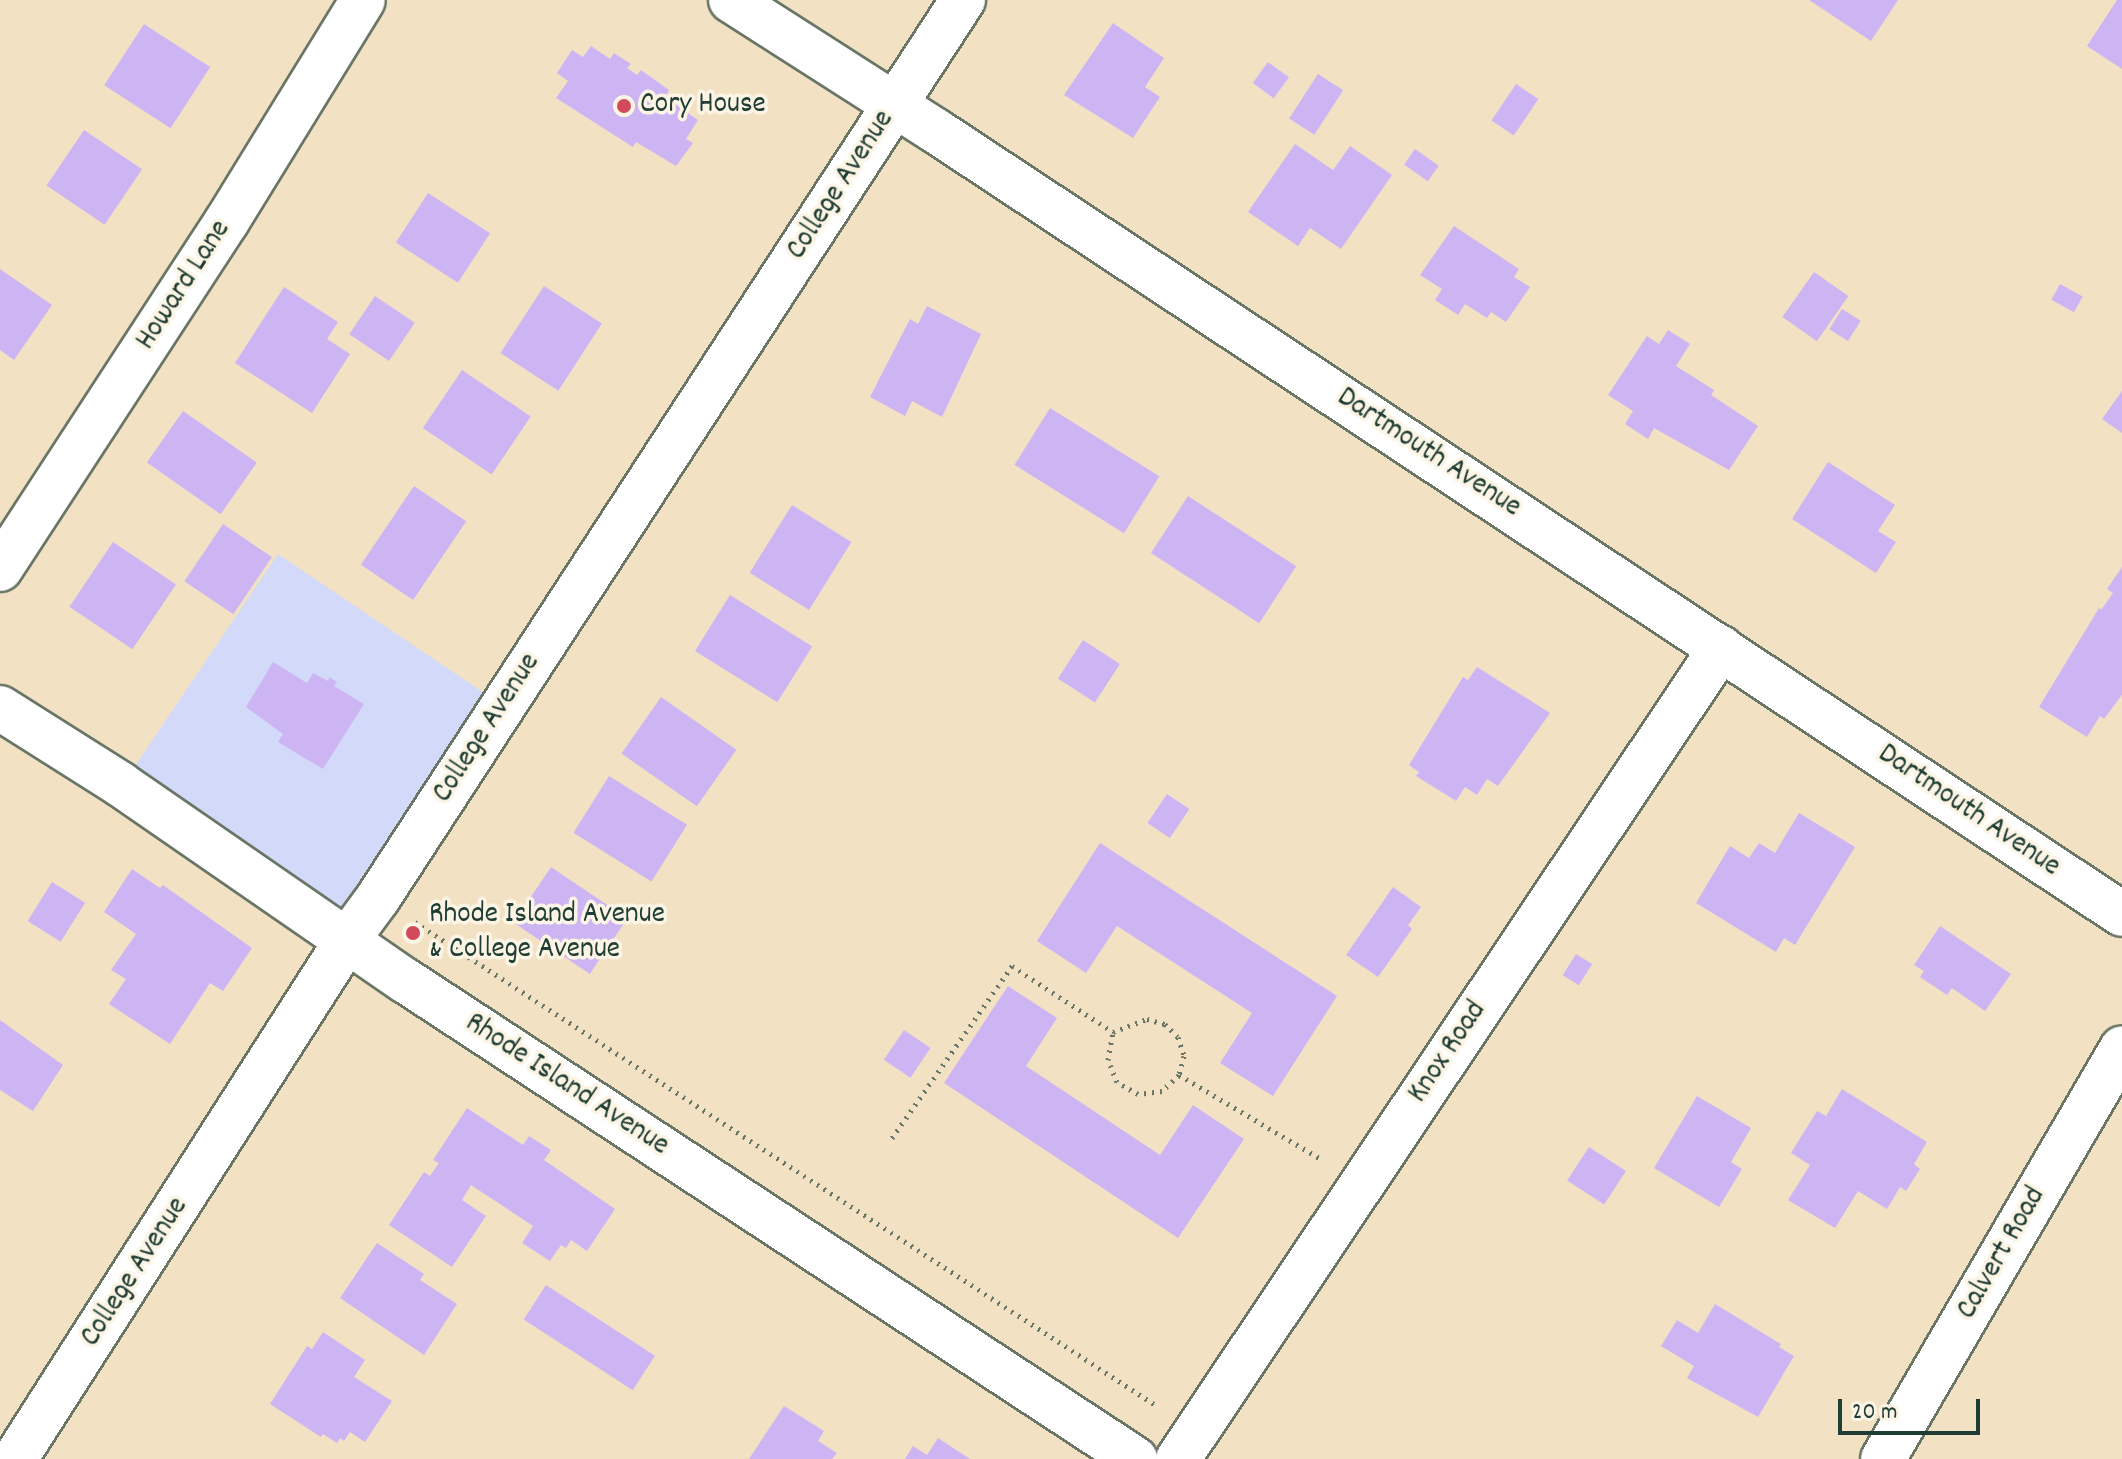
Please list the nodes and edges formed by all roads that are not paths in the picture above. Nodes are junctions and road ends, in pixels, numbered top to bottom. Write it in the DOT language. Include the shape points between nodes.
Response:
graph roads {
  1 [pos="363,0"];
  2 [pos="731,0"];
  3 [pos="963,0"];
  4 [pos="895,105"];
  5 [pos="0,569"];
  6 [pos="1721,648"];
  7 [pos="0,708"];
  8 [pos="2122,914"];
  9 [pos="347,940"];
  10 [pos="2122,1048"];
  11 [pos="15,1459"];
  12 [pos="1135,1459"];
  13 [pos="1178,1459"];
  14 [pos="1883,1459"];
  1 -- 5 [label="street, Howard Lane" via="227,221"];
  2 -- 4 [label="street, Dartmouth Avenue"];
  3 -- 4 [label="street, College Avenue"];
  4 -- 6 [label="street, Dartmouth Avenue"];
  4 -- 9 [label="street, College Avenue"];
  6 -- 8 [label="street, Dartmouth Avenue"];
  6 -- 13 [label="street, Knox Road"];
  7 -- 9 [label="street, Rhode Island Avenue"];
  9 -- 11 [label="street, College Avenue"];
  9 -- 12 [label="street, Rhode Island Avenue"];
  10 -- 14 [label="street, Calvert Road"];
}
